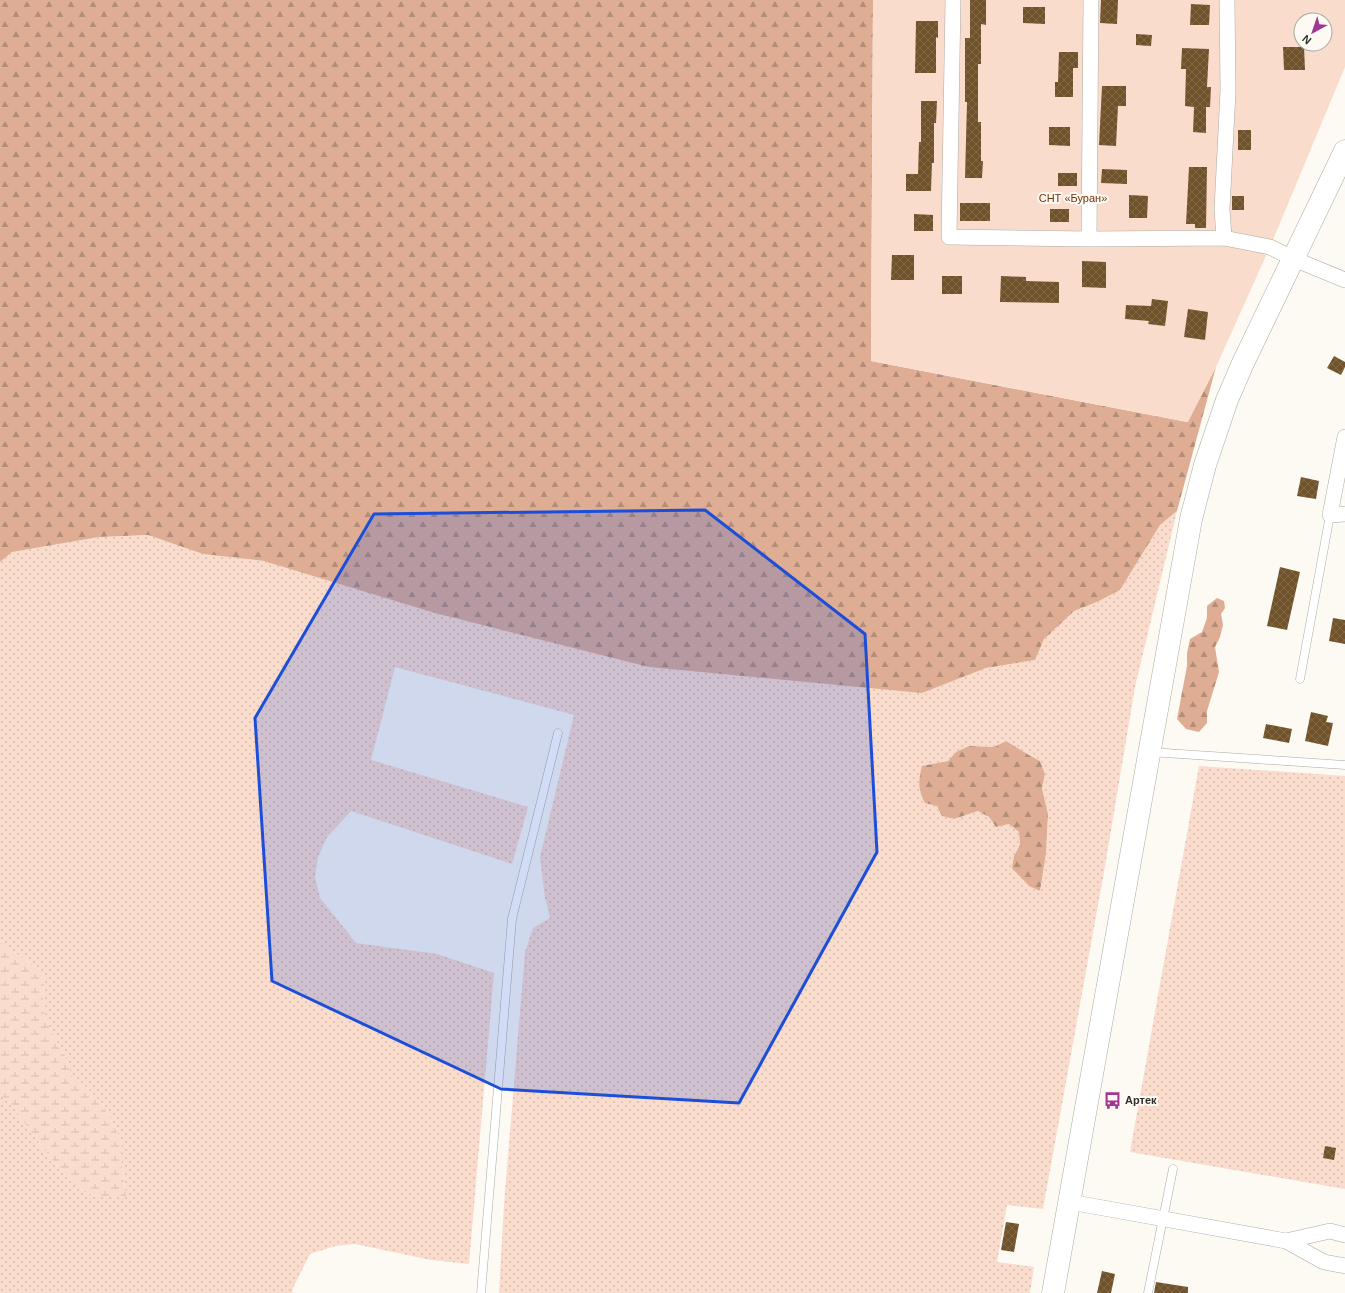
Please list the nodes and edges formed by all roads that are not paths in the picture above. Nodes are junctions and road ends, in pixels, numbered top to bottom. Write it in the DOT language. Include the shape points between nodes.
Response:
graph roads {
  1 [pos="953,0"];
  2 [pos="1090,0"];
  3 [pos="1227,0"];
  4 [pos="1345,151"];
  5 [pos="1224,238"];
  6 [pos="1089,239"];
  7 [pos="1294,259"];
  8 [pos="1345,280"];
  9 [pos="1345,437"];
  10 [pos="1345,514"];
  11 [pos="1330,515"];
  12 [pos="1300,679"];
  13 [pos="558,733"];
  14 [pos="1149,752"];
  15 [pos="1345,765"];
  16 [pos="1173,1169"];
  17 [pos="1070,1202"];
  18 [pos="1163,1218"];
  19 [pos="1345,1234"];
  20 [pos="1286,1241"];
  21 [pos="1345,1266"];
  22 [pos="481,1293"];
  23 [pos="1053,1293"];
  24 [pos="1148,1293"];
  1 -- 6 [label="street" via="949,237"];
  2 -- 6 [label="street"];
  3 -- 5 [label="street" via="1228,91 1222,209"];
  4 -- 7 [label="street"];
  5 -- 6 [label="street"];
  5 -- 7 [label="street" via="1270,247"];
  7 -- 8 [label="street"];
  7 -- 14 [label="street" via="1229,394 1205,465 1191,520"];
  9 -- 11 [label="street"];
  10 -- 11 [label="street"];
  11 -- 12 [label="lane"];
  13 -- 22 [label="lane" via="512,919"];
  14 -- 15 [label="lane"];
  14 -- 17 [label="street"];
  16 -- 18 [label="lane"];
  17 -- 18 [label="street"];
  17 -- 23 [label="street"];
  18 -- 20 [label="street"];
  18 -- 24 [label="lane"];
  19 -- 20 [label="street" via="1330,1231"];
  20 -- 21 [label="street" via="1324,1262"];
}
